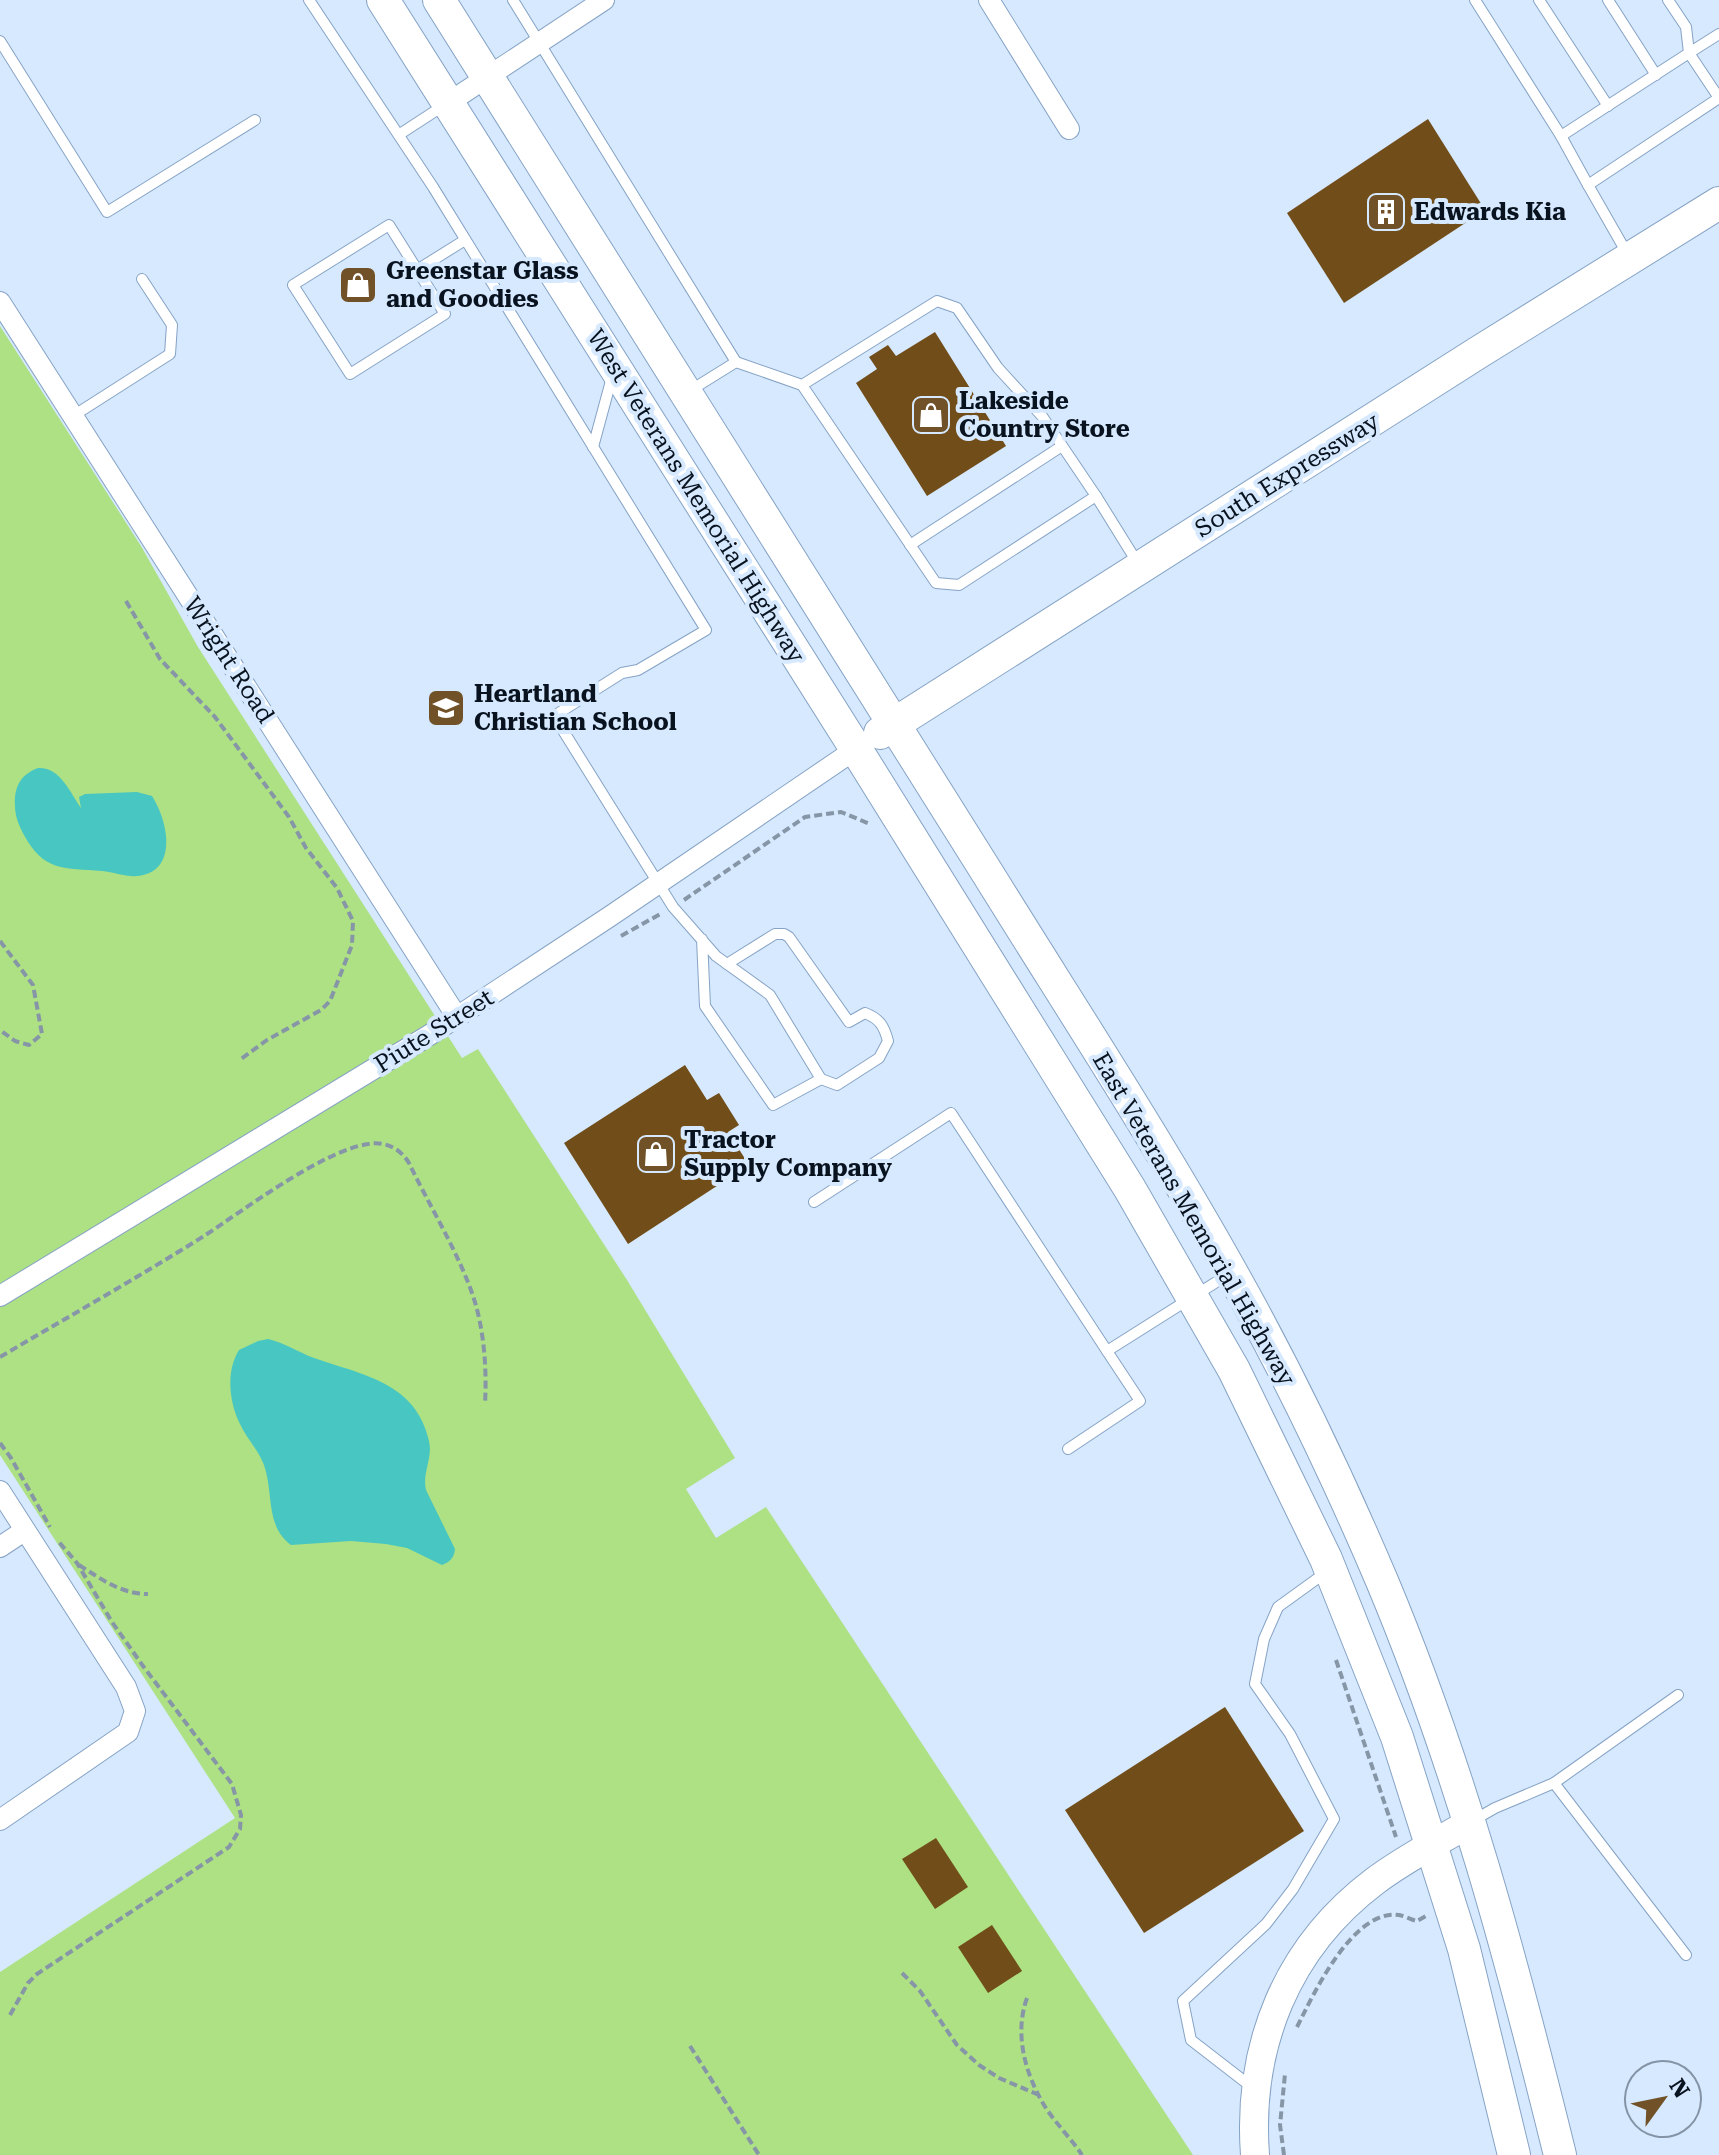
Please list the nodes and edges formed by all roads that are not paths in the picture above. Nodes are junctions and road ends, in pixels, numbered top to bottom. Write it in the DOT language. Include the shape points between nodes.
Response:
graph roads {
  1 [pos="309,0"];
  2 [pos="383,0"];
  3 [pos="439,0"];
  4 [pos="513,0"];
  5 [pos="604,0"];
  6 [pos="989,0"];
  7 [pos="1475,0"];
  8 [pos="1539,0"];
  9 [pos="1608,0"];
  10 [pos="1668,0"];
  11 [pos="1719,34"];
  12 [pos="0,41"];
  13 [pos="540,41"];
  14 [pos="1689,53"];
  15 [pos="1656,75"];
  16 [pos="487,76"];
  17 [pos="1719,98"];
  18 [pos="448,103"];
  19 [pos="1608,106"];
  20 [pos="255,120"];
  21 [pos="1069,129"];
  22 [pos="400,134"];
  23 [pos="1561,136"];
  24 [pos="1588,185"];
  25 [pos="1719,203"];
  26 [pos="465,240"];
  27 [pos="1629,258"];
  28 [pos="417,270"];
  29 [pos="142,279"];
  30 [pos="0,302"];
  31 [pos="736,362"];
  32 [pos="615,367"];
  33 [pos="802,385"];
  34 [pos="687,393"];
  35 [pos="73,416"];
  36 [pos="1062,446"];
  37 [pos="593,447"];
  38 [pos="1096,496"];
  39 [pos="910,545"];
  40 [pos="1140,568"];
  41 [pos="895,723"];
  42 [pos="856,749"];
  43 [pos="659,883"];
  44 [pos="702,939"];
  45 [pos="727,964"];
  46 [pos="457,1017"];
  47 [pos="821,1079"];
  48 [pos="814,1202"];
  49 [pos="1231,1273"];
  50 [pos="0,1296"];
  51 [pos="1192,1296"];
  52 [pos="1107,1351"];
  53 [pos="1068,1449"];
  54 [pos="0,1491"];
  55 [pos="24,1531"];
  56 [pos="0,1547"];
  57 [pos="1330,1570"];
  58 [pos="1678,1695"];
  59 [pos="1554,1783"];
  60 [pos="0,1820"];
  61 [pos="1469,1823"];
  62 [pos="1418,1854"];
  63 [pos="1686,1955"];
  64 [pos="1255,2090"];
  65 [pos="1255,2155"];
  66 [pos="1514,2155"];
  67 [pos="1560,2155"];
  1 -- 22 [label="lane"];
  2 -- 18 [label="main road, West Veterans Memorial Highway"];
  3 -- 16 [label="main road, West Veterans Memorial Highway"];
  4 -- 13 [label="lane"];
  5 -- 13 [label="street"];
  6 -- 21 [label="street"];
  7 -- 23 [label="lane"];
  8 -- 19 [label="lane"];
  9 -- 15 [label="lane"];
  10 -- 14 [label="lane" via="1686,27"];
  11 -- 14 [label="lane"];
  12 -- 20 [label="lane" via="107,212"];
  13 -- 16 [label="street"];
  13 -- 31 [label="lane"];
  14 -- 15 [label="lane"];
  14 -- 17 [label="lane"];
  15 -- 19 [label="lane"];
  16 -- 18 [label="street"];
  16 -- 34 [label="main road, West Veterans Memorial Highway"];
  17 -- 24 [label="lane"];
  18 -- 22 [label="lane"];
  18 -- 32 [label="main road, West Veterans Memorial Highway"];
  19 -- 23 [label="lane"];
  22 -- 26 [label="lane"];
  23 -- 24 [label="lane"];
  24 -- 27 [label="lane"];
  25 -- 27 [label="main road, South Expressway"];
  26 -- 28 [label="lane"];
  26 -- 37 [label="lane"];
  27 -- 40 [label="main road, South Expressway"];
  28 -- 28 [label="lane" via="389,225 293,285 350,374 445,314"];
  29 -- 35 [label="lane" via="172,325 170,354"];
  30 -- 35 [label="street, Wright Road"];
  31 -- 33 [label="lane"];
  31 -- 34 [label="lane"];
  32 -- 37 [label="lane"];
  32 -- 42 [label="main road, West Veterans Memorial Highway"];
  33 -- 36 [label="lane" via="937,301 957,308"];
  33 -- 39 [label="lane"];
  34 -- 41 [label="main road, West Veterans Memorial Highway"];
  35 -- 46 [label="street, Wright Road"];
  36 -- 38 [label="lane"];
  36 -- 39 [label="lane"];
  37 -- 43 [label="lane" via="706,630 554,716"];
  38 -- 39 [label="lane" via="959,585 936,583"];
  38 -- 40 [label="lane"];
  40 -- 41 [label="main road, South Expressway"];
  41 -- 42 [label="main road, South Expressway"];
  41 -- 49 [label="main road, East Veterans Memorial Highway"];
  42 -- 43 [label="street, Piute Street"];
  42 -- 51 [label="main road, East Veterans Memorial Highway"];
  43 -- 44 [label="lane"];
  43 -- 46 [label="street, Piute Street"];
  44 -- 45 [label="lane"];
  44 -- 47 [label="lane" via="705,1006 773,1105"];
  45 -- 47 [label="lane" via="770,995"];
  45 -- 47 [label="lane" via="775,934 784,934 849,1022 865,1013 877,1018 888,1041 879,1058 837,1085"];
  46 -- 50 [label="street, Piute Street"];
  48 -- 52 [label="lane" via="951,1113"];
  49 -- 51 [label="lane"];
  49 -- 61 [label="main road, East Veterans Memorial Highway" via="1294,1391 1379,1575 1436,1718"];
  51 -- 52 [label="lane"];
  51 -- 57 [label="main road, East Veterans Memorial Highway" via="1241,1383"];
  52 -- 53 [label="lane" via="1140,1401"];
  54 -- 55 [label="street"];
  55 -- 56 [label="street"];
  55 -- 60 [label="street" via="126,1687 135,1705 134,1721 128,1732"];
  57 -- 62 [label="main road, East Veterans Memorial Highway" via="1397,1737"];
  57 -- 64 [label="lane" via="1278,1607 1264,1639 1255,1684 1290,1734 1334,1819 1266,1924 1183,2001 1191,2040"];
  58 -- 59 [label="lane"];
  59 -- 61 [label="lane"];
  59 -- 63 [label="lane"];
  61 -- 62 [label="street"];
  61 -- 67 [label="main road, East Veterans Memorial Highway" via="1494,1899"];
  62 -- 64 [label="street" via="1354,1898 1314,1943 1277,2004"];
  62 -- 66 [label="main road, East Veterans Memorial Highway" via="1464,1949"];
  64 -- 65 [label="street"];
}
